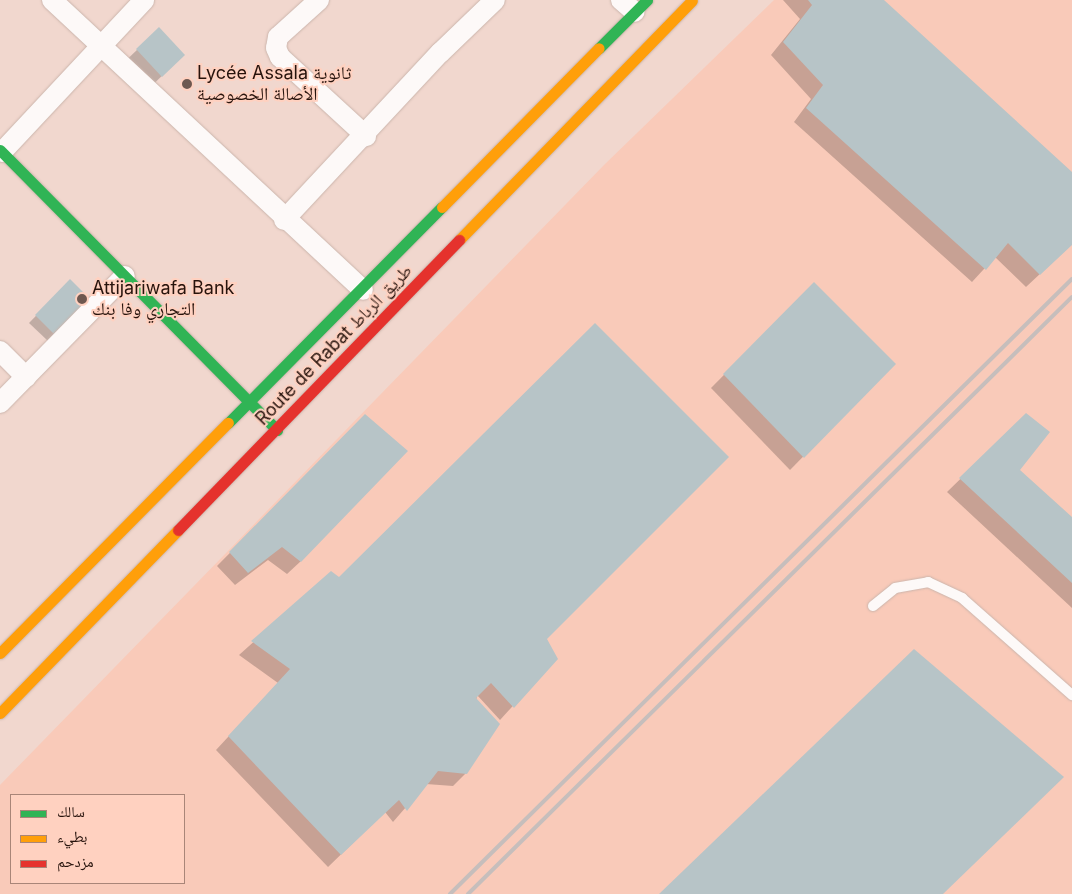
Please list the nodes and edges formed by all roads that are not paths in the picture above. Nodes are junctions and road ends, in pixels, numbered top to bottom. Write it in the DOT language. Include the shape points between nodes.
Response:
graph roads {
  1 [pos="52,0"];
  2 [pos="144,0"];
  3 [pos="319,0"];
  4 [pos="495,0"];
  5 [pos="692,0"];
  6 [pos="634,4"];
  7 [pos="100,45"];
  8 [pos="366,136"];
  9 [pos="1,151"];
  10 [pos="284,220"];
  11 [pos="125,276"];
  12 [pos="363,290"];
  13 [pos="0,351"];
  14 [pos="26,377"];
  15 [pos="251,402"];
  16 [pos="0,403"];
  17 [pos="277,430"];
  18 [pos="873,606"];
  19 [pos="4,641"];
  20 [pos="1072,695"];
  21 [pos="0,713"];
  1 -- 7 [label="street"];
  2 -- 7 [label="street"];
  3 -- 8 [label="street" via="278,37 276,48 280,57"];
  4 -- 8 [label="street" via="440,53"];
  5 -- 17 [label="main road, Route de Rabat طريق الرباط"];
  6 -- 12 [label="main road, Route de Rabat طريق الرباط"];
  7 -- 9 [label="street"];
  7 -- 10 [label="street"];
  8 -- 10 [label="street"];
  9 -- 11 [label="main road"];
  10 -- 12 [label="street"];
  11 -- 14 [label="street"];
  11 -- 15 [label="main road"];
  12 -- 15 [label="main road, Route de Rabat طريق الرباط"];
  13 -- 14 [label="street"];
  14 -- 16 [label="street"];
  15 -- 17 [label="main road"];
  15 -- 19 [label="main road, Route de Rabat طريق الرباط"];
  17 -- 21 [label="main road, Route de Rabat طريق الرباط"];
  18 -- 20 [label="lane" via="895,588 928,582 962,598"];
}
